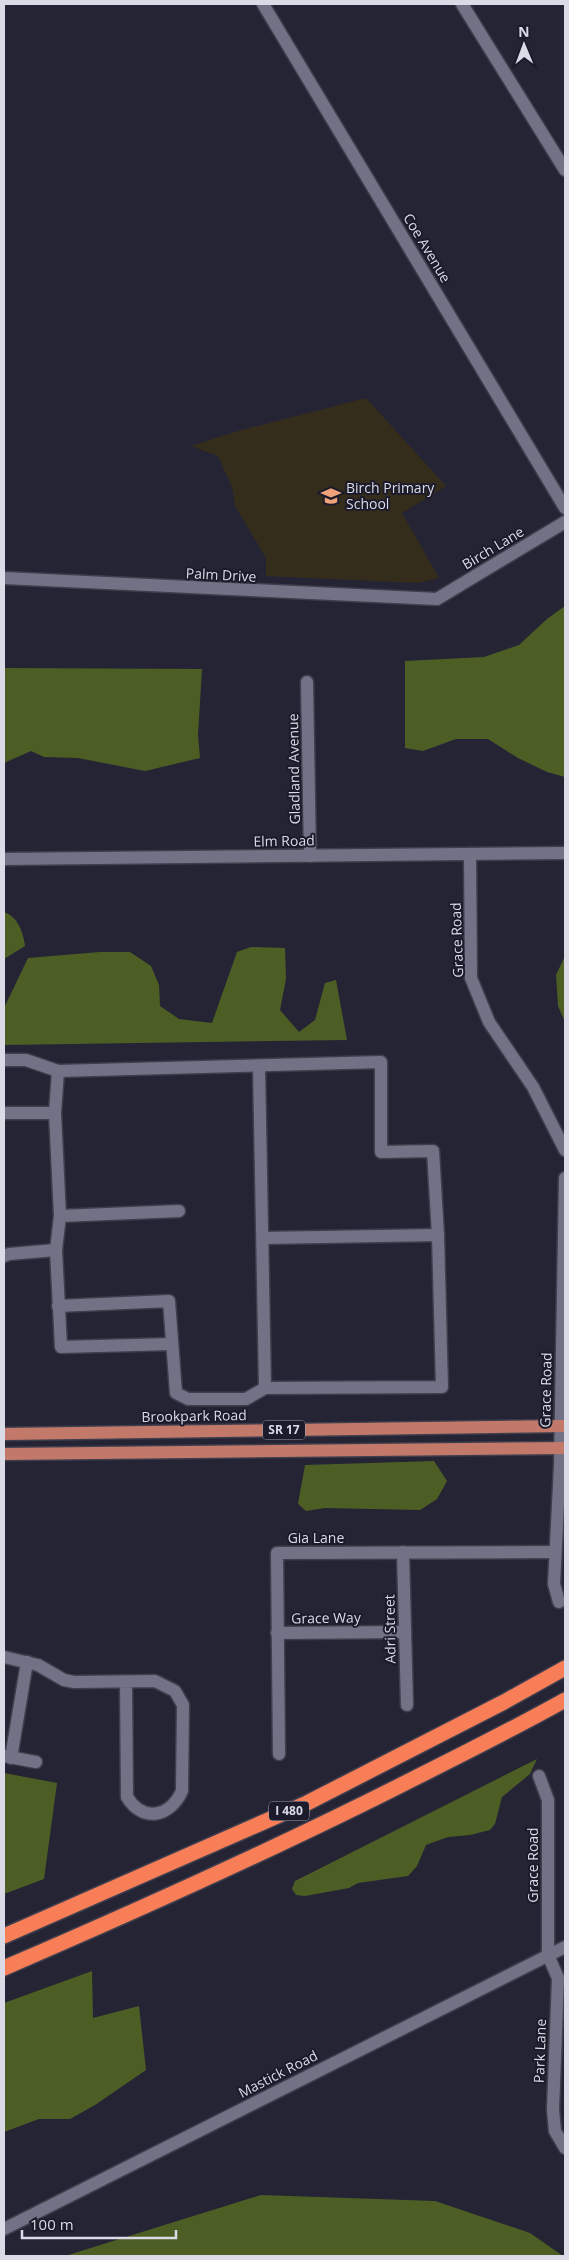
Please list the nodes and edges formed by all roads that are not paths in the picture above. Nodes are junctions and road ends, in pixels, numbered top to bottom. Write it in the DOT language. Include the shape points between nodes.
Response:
graph roads {
  1 [pos="263,4"];
  2 [pos="462,4"];
  3 [pos="565,170"];
  4 [pos="565,508"];
  5 [pos="565,522"];
  6 [pos="4,578"];
  7 [pos="437,599"];
  8 [pos="307,682"];
  9 [pos="565,853"];
  10 [pos="470,854"];
  11 [pos="310,856"];
  12 [pos="4,858"];
  13 [pos="4,1060"];
  14 [pos="259,1067"];
  15 [pos="58,1071"];
  16 [pos="4,1113"];
  17 [pos="55,1113"];
  18 [pos="565,1150"];
  19 [pos="565,1178"];
  20 [pos="179,1212"];
  21 [pos="60,1216"];
  22 [pos="438,1235"];
  23 [pos="263,1238"];
  24 [pos="56,1250"];
  25 [pos="4,1256"];
  26 [pos="58,1306"];
  27 [pos="172,1344"];
  28 [pos="265,1388"];
  29 [pos="562,1426"];
  30 [pos="4,1434"];
  31 [pos="563,1448"];
  32 [pos="4,1454"];
  33 [pos="403,1552"];
  34 [pos="555,1552"];
  35 [pos="559,1602"];
  36 [pos="405,1632"];
  37 [pos="277,1633"];
  38 [pos="4,1657"];
  39 [pos="27,1662"];
  40 [pos="565,1668"];
  41 [pos="126,1682"];
  42 [pos="565,1700"];
  43 [pos="407,1705"];
  44 [pos="279,1754"];
  45 [pos="7,1757"];
  46 [pos="36,1762"];
  47 [pos="539,1776"];
  48 [pos="4,1936"];
  49 [pos="565,1947"];
  50 [pos="548,1955"];
  51 [pos="4,1968"];
  52 [pos="565,2148"];
  53 [pos="4,2229"];
  1 -- 4 [label="street, Coe Avenue"];
  2 -- 3 [label="street"];
  5 -- 7 [label="street, Birch Lane"];
  6 -- 7 [label="street, Palm Drive"];
  8 -- 11 [label="street, Gladland Avenue"];
  9 -- 10 [label="street, Elm Road"];
  10 -- 11 [label="street, Elm Road"];
  10 -- 18 [label="street, Grace Road" via="471,978 489,1022 533,1088"];
  11 -- 12 [label="street, Elm Road"];
  13 -- 15 [label="street" via="26,1060"];
  14 -- 15 [label="street"];
  14 -- 22 [label="street" via="381,1062 381,1152 433,1151"];
  14 -- 23 [label="street"];
  15 -- 17 [label="street"];
  16 -- 17 [label="street"];
  17 -- 21 [label="street"];
  19 -- 29 [label="street, Grace Road"];
  20 -- 21 [label="street"];
  21 -- 24 [label="street"];
  22 -- 23 [label="street"];
  22 -- 28 [label="street" via="442,1386"];
  23 -- 28 [label="street"];
  24 -- 25 [label="street"];
  24 -- 26 [label="street"];
  26 -- 27 [label="street" via="61,1347"];
  26 -- 27 [label="street" via="169,1301"];
  27 -- 28 [label="street" via="176,1393 188,1399 246,1399"];
  29 -- 30 [label="main road, Brookpark Road / SR 17"];
  29 -- 31 [label="street, Grace Road"];
  31 -- 32 [label="main road, SR 17"];
  31 -- 34 [label="street, Grace Road"];
  33 -- 34 [label="street, Gia Lane"];
  33 -- 36 [label="street, Adri Street"];
  33 -- 37 [label="street, Gia Lane" via="276,1553"];
  34 -- 35 [label="street, Grace Road" via="554,1584"];
  36 -- 37 [label="street, Grace Way"];
  36 -- 43 [label="street, Adri Street"];
  37 -- 44 [label="street, Gia Lane"];
  38 -- 39 [label="street"];
  39 -- 41 [label="street" via="64,1680"];
  39 -- 45 [label="street"];
  40 -- 48 [label="highway, I 480" via="307,1803"];
  41 -- 41 [label="street" via="155,1681 175,1691 183,1705 182,1791 176,1804 157,1814 138,1810 127,1797"];
  42 -- 51 [label="highway, I 480" via="319,1827 129,1915"];
  45 -- 46 [label="street"];
  47 -- 50 [label="street, Grace Road" via="548,1800"];
  49 -- 50 [label="street, Mastick Road"];
  50 -- 52 [label="street, Park Lane" via="558,1978 553,2110 555,2131"];
  50 -- 53 [label="street, Mastick Road"];
}
